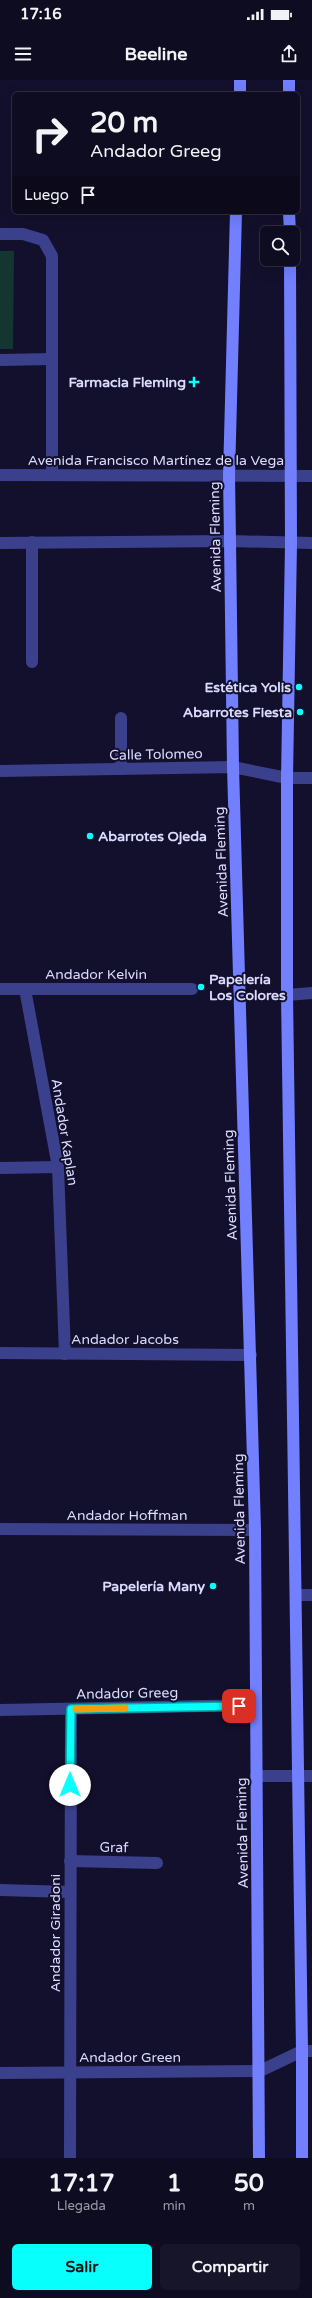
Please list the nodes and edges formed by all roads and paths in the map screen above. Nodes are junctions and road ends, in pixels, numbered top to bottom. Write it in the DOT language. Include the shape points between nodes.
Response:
graph roads {
  1 [pos="240,80"];
  2 [pos="289,80"];
  3 [pos="240,92"];
  4 [pos="289,92"];
  5 [pos="236,214"];
  6 [pos="290,214"];
  7 [pos="290,226"];
  8 [pos="0,234"];
  9 [pos="290,266"];
  10 [pos="52,359"];
  11 [pos="0,360"];
  12 [pos="52,474"];
  13 [pos="0,475"];
  14 [pos="229,476"];
  15 [pos="290,476"];
  16 [pos="312,476"];
  17 [pos="230,541"];
  18 [pos="32,542"];
  19 [pos="0,543"];
  20 [pos="312,543"];
  21 [pos="291,544"];
  22 [pos="32,662"];
  23 [pos="121,718"];
  24 [pos="233,768"];
  25 [pos="121,769"];
  26 [pos="0,771"];
  27 [pos="287,778"];
  28 [pos="312,778"];
  29 [pos="0,989"];
  30 [pos="25,989"];
  31 [pos="192,989"];
  32 [pos="312,993"];
  33 [pos="287,995"];
  34 [pos="58,1167"];
  35 [pos="0,1168"];
  36 [pos="0,1354"];
  37 [pos="65,1354"];
  38 [pos="251,1355"];
  39 [pos="0,1529"];
  40 [pos="255,1530"];
  41 [pos="296,1595"];
  42 [pos="312,1595"];
  43 [pos="255,1705"];
  44 [pos="71,1709"];
  45 [pos="0,1710"];
  46 [pos="256,1776"];
  47 [pos="298,1776"];
  48 [pos="312,1776"];
  49 [pos="70,1861"];
  50 [pos="157,1863"];
  51 [pos="0,1890"];
  52 [pos="70,1892"];
  53 [pos="307,2051"];
  54 [pos="260,2071"];
  55 [pos="69,2072"];
  56 [pos="0,2073"];
  57 [pos="70,2158"];
  58 [pos="259,2158"];
  59 [pos="302,2158"];
  1 -- 3 [label="street"];
  2 -- 4 [label="street"];
  5 -- 14 [label="street, Avenida Fleming"];
  6 -- 7 [label="street"];
  8 -- 10 [label="street" via="23,234 43,240 52,256"];
  9 -- 15 [label="street"];
  10 -- 11 [label="street"];
  10 -- 12 [label="street"];
  12 -- 13 [label="street, Avenida Francisco Martínez de la Vega"];
  12 -- 14 [label="street, Avenida Francisco Martínez de la Vega"];
  14 -- 15 [label="street, Avenida Francisco Martínez de la Vega"];
  14 -- 17 [label="street, Avenida Fleming"];
  15 -- 16 [label="street, Avenida Francisco Martínez de la Vega"];
  15 -- 21 [label="street"];
  17 -- 18 [label="street"];
  17 -- 21 [label="street"];
  17 -- 24 [label="street, Avenida Fleming"];
  18 -- 19 [label="street"];
  18 -- 22 [label="street"];
  20 -- 21 [label="street"];
  21 -- 27 [label="street"];
  23 -- 25 [label="street"];
  24 -- 25 [label="street, Calle Tolomeo"];
  24 -- 27 [label="street, Calle Tolomeo"];
  24 -- 38 [label="street, Avenida Fleming"];
  25 -- 26 [label="street, Calle Tolomeo"];
  27 -- 28 [label="street, Calle Tolomeo"];
  27 -- 33 [label="street"];
  29 -- 30 [label="street, Andador Kelvin"];
  30 -- 31 [label="street, Andador Kelvin"];
  30 -- 34 [label="street, Andador Kaplan"];
  32 -- 33 [label="street"];
  33 -- 41 [label="street"];
  34 -- 35 [label="street"];
  34 -- 37 [label="street, Andador Kaplan"];
  36 -- 37 [label="street, Andador Jacobs"];
  37 -- 38 [label="street, Andador Jacobs"];
  38 -- 40 [label="street, Avenida Fleming"];
  39 -- 40 [label="street, Andador Hoffman"];
  40 -- 43 [label="street, Avenida Fleming"];
  41 -- 42 [label="street"];
  41 -- 47 [label="street"];
  43 -- 44 [label="street, Andador Greeg"];
  43 -- 46 [label="street, Avenida Fleming"];
  44 -- 45 [label="street, Andador Greeg"];
  44 -- 49 [label="street, Andador Giradoni"];
  46 -- 47 [label="street"];
  46 -- 54 [label="street, Avenida Fleming"];
  47 -- 48 [label="street"];
  47 -- 53 [label="street"];
  49 -- 50 [label="street, Graf"];
  49 -- 52 [label="street, Andador Giradoni"];
  51 -- 52 [label="street"];
  52 -- 55 [label="street, Andador Giradoni"];
  53 -- 54 [label="street"];
  53 -- 59 [label="street"];
  54 -- 55 [label="street, Andador Green"];
  54 -- 58 [label="street, Avenida Fleming"];
  55 -- 56 [label="street, Andador Green"];
  55 -- 57 [label="street, Andador Giradoni"];
}
